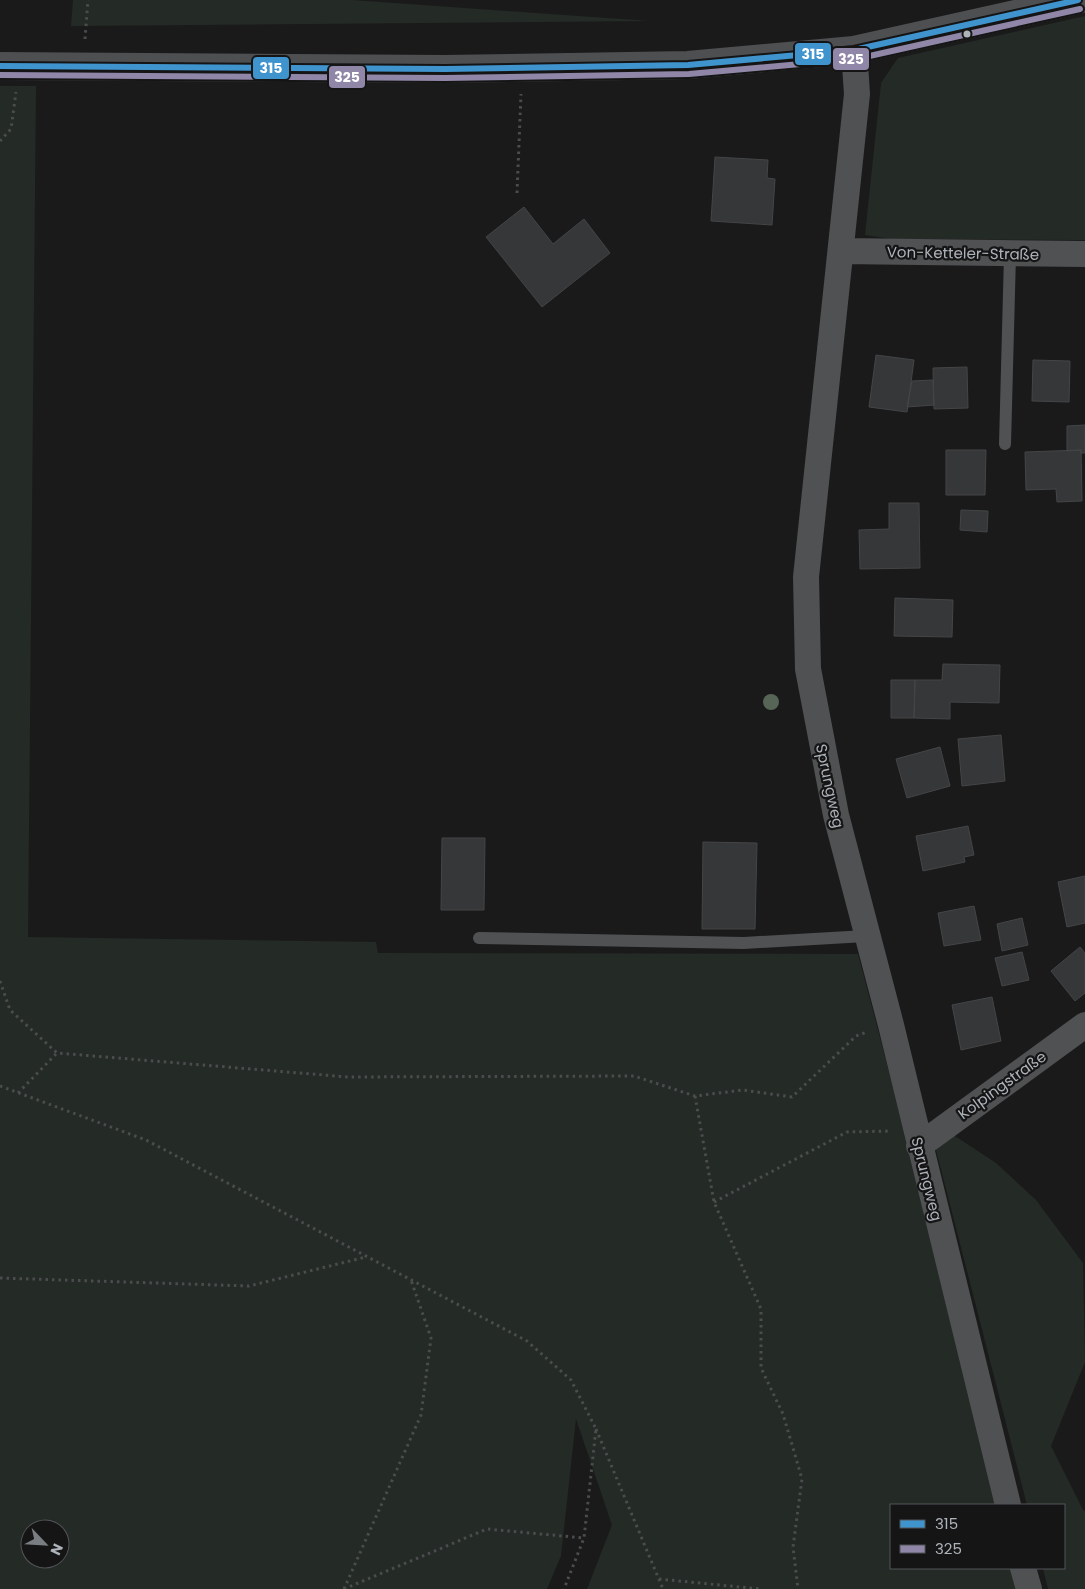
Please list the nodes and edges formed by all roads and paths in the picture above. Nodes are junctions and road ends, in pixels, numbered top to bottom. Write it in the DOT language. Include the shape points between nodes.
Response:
graph roads {
  1 [pos="88,0"];
  2 [pos="1078,0"];
  3 [pos="84,43"];
  4 [pos="854,50"];
  5 [pos="10,66"];
  6 [pos="520,101"];
  7 [pos="0,141"];
  8 [pos="517,193"];
  9 [pos="841,251"];
  10 [pos="1085,254"];
  11 [pos="1010,255"];
  12 [pos="1005,444"];
  13 [pos="866,936"];
  14 [pos="479,938"];
  15 [pos="0,981"];
  16 [pos="891,1024"];
  17 [pos="1085,1025"];
  18 [pos="57,1053"];
  19 [pos="0,1086"];
  20 [pos="18,1093"];
  21 [pos="695,1096"];
  22 [pos="916,1135"];
  23 [pos="714,1202"];
  24 [pos="367,1256"];
  25 [pos="0,1278"];
  26 [pos="410,1279"];
  27 [pos="596,1429"];
  28 [pos="1008,1504"];
  29 [pos="584,1538"];
  30 [pos="1023,1569"];
  31 [pos="658,1579"];
  32 [pos="344,1589"];
  33 [pos="564,1589"];
  34 [pos="663,1589"];
  35 [pos="760,1589"];
  36 [pos="798,1589"];
  37 [pos="1029,1589"];
  1 -- 3 [label="path"];
  2 -- 4 [label="street"];
  4 -- 5 [label="street" via="688,65 445,68"];
  4 -- 9 [label="street, Sprungweg" via="857,94"];
  5 -- 7 [label="path" via="11,129"];
  6 -- 8 [label="path"];
  9 -- 11 [label="street, Von-Ketteler-Straße"];
  9 -- 13 [label="street, Sprungweg" via="806,577 808,669 836,815"];
  10 -- 11 [label="street, Von-Ketteler-Straße"];
  11 -- 12 [label="lane"];
  13 -- 14 [label="lane" via="744,943"];
  13 -- 16 [label="street, Sprungweg"];
  15 -- 18 [label="path" via="10,1010"];
  16 -- 21 [label="path" via="856,1036 792,1097 743,1090"];
  16 -- 22 [label="street, Sprungweg"];
  17 -- 22 [label="street, Kolpingstraße"];
  18 -- 20 [label="path"];
  18 -- 21 [label="path" via="348,1077 634,1076"];
  19 -- 20 [label="path"];
  20 -- 24 [label="path" via="146,1140"];
  21 -- 23 [label="path"];
  22 -- 23 [label="path" via="847,1132"];
  22 -- 28 [label="street, Sprungweg"];
  23 -- 36 [label="path" via="761,1309 761,1368 783,1414 802,1479 793,1546"];
  24 -- 25 [label="path" via="250,1286"];
  24 -- 26 [label="path"];
  26 -- 27 [label="path" via="528,1340 571,1380"];
  26 -- 32 [label="path" via="431,1338 421,1415"];
  27 -- 29 [label="path"];
  27 -- 31 [label="path"];
  29 -- 32 [label="path" via="487,1529"];
  29 -- 33 [label="path"];
  30 -- 37 [label="street"];
  31 -- 34 [label="path"];
  31 -- 35 [label="path"];
}
